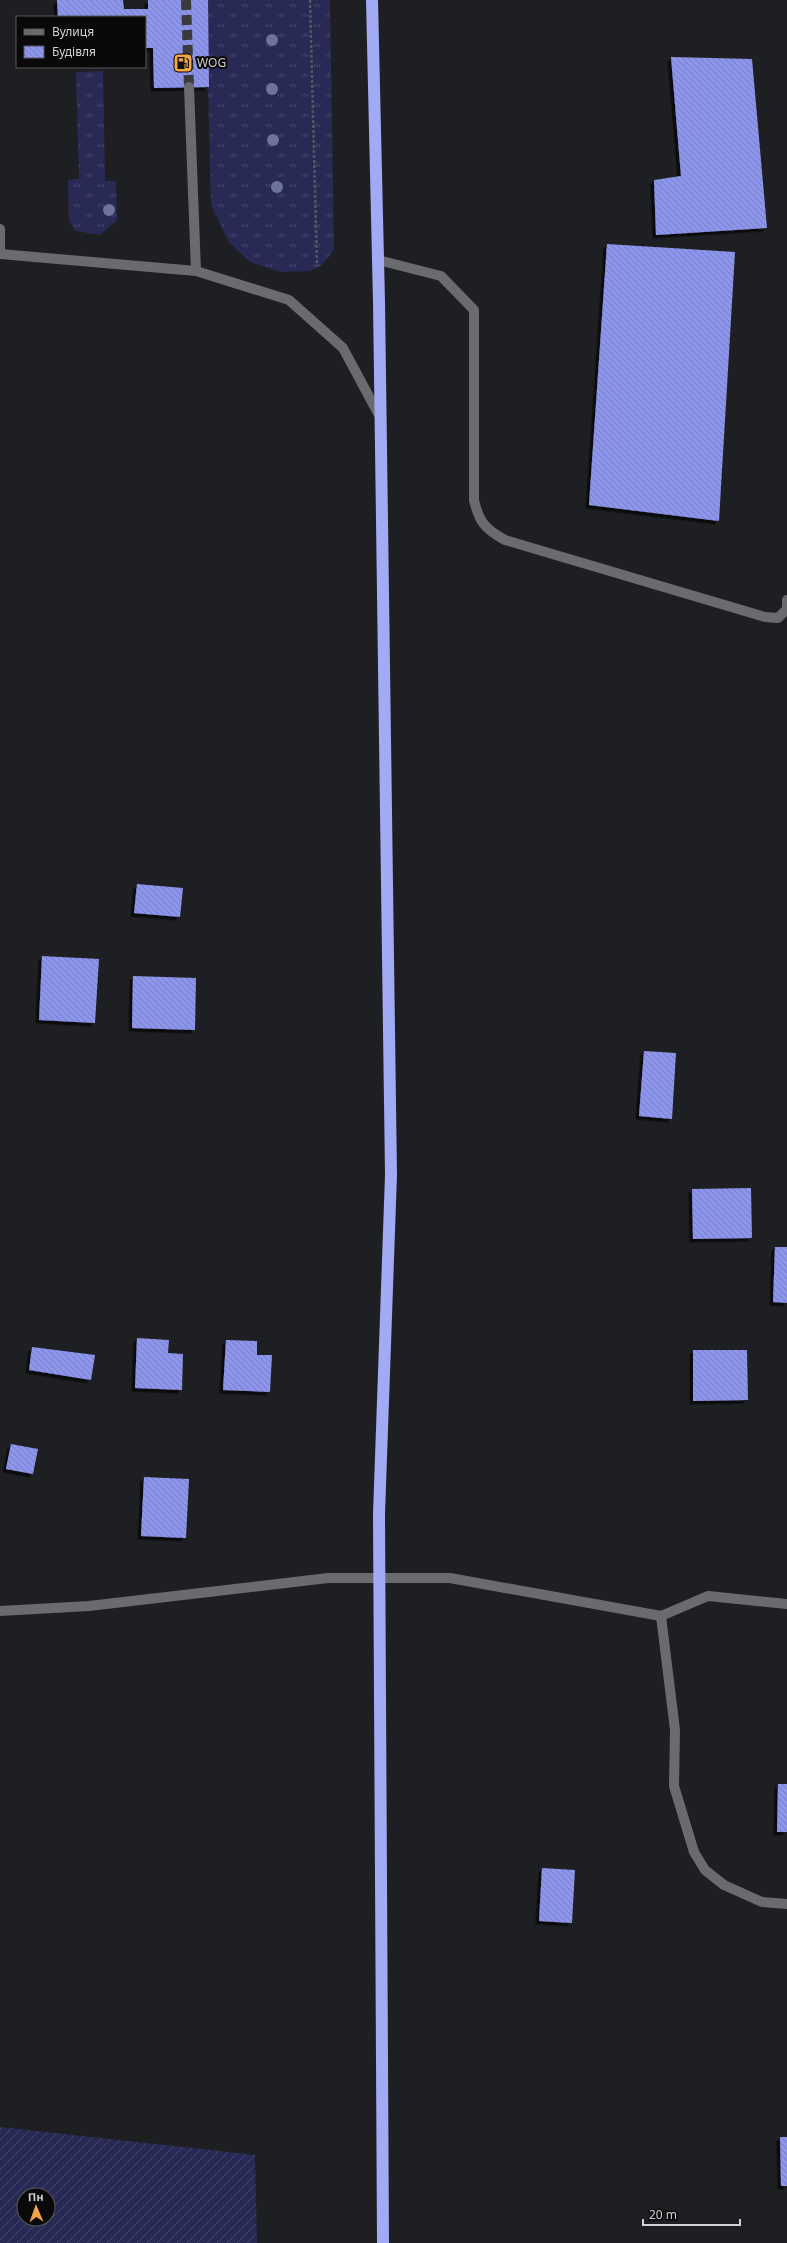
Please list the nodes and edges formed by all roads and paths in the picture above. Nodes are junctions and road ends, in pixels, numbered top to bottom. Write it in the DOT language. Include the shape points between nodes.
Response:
graph roads {
  1 [pos="310,0"];
  2 [pos="372,0"];
  3 [pos="189,87"];
  4 [pos="0,229"];
  5 [pos="0,254"];
  6 [pos="378,260"];
  7 [pos="317,266"];
  8 [pos="196,271"];
  9 [pos="380,417"];
  10 [pos="787,600"];
  11 [pos="787,1604"];
  12 [pos="0,1611"];
  13 [pos="661,1616"];
  14 [pos="787,1904"];
  15 [pos="383,2243"];
  1 -- 7 [label="path"];
  2 -- 6 [label="highway"];
  3 -- 8 [label="street"];
  4 -- 5 [label="street"];
  5 -- 8 [label="street"];
  6 -- 9 [label="highway"];
  6 -- 10 [label="street" via="441,276 474,310 474,500 477,516 489,531 505,540 765,618 778,618 787,609"];
  8 -- 9 [label="street" via="289,300 343,348"];
  9 -- 15 [label="highway" via="391,1175 379,1514 378,1698"];
  11 -- 13 [label="street" via="708,1596"];
  12 -- 13 [label="street" via="89,1606 328,1578 450,1578"];
  13 -- 14 [label="street" via="675,1730 674,1786 694,1852 705,1870 724,1886 762,1902"];
}
